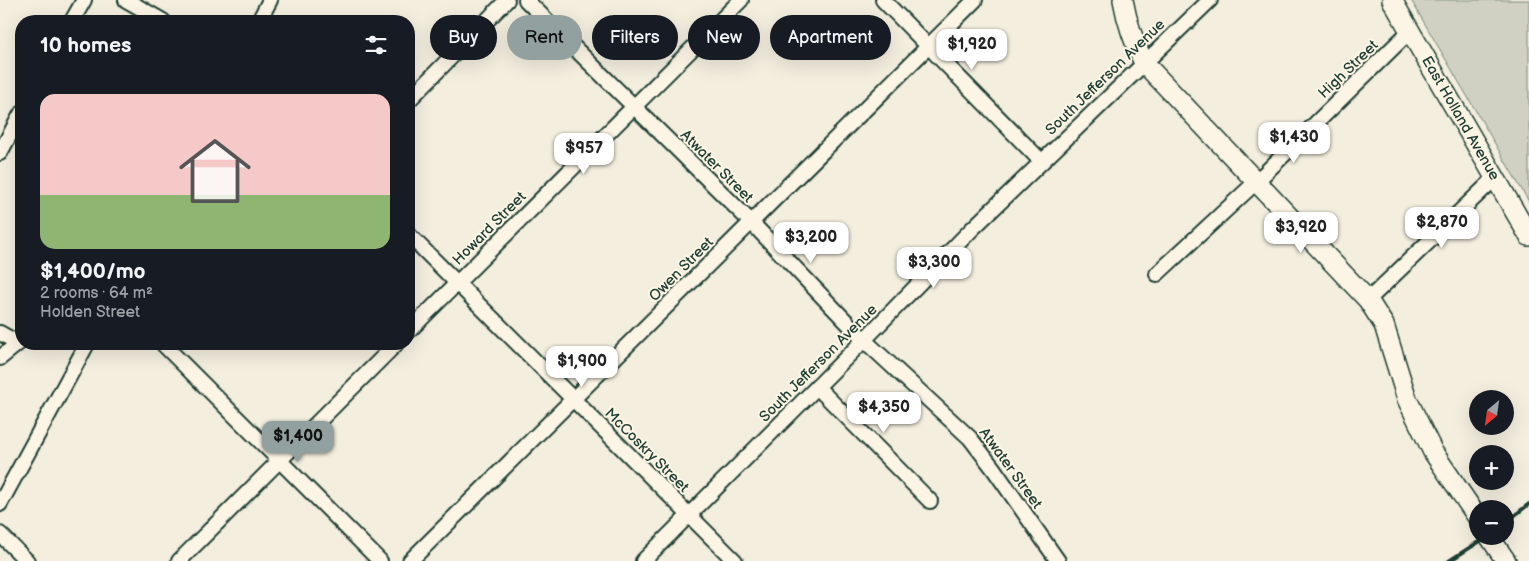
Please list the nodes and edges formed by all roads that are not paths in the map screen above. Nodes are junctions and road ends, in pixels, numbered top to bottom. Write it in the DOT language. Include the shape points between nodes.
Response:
graph roads {
  1 [pos="84,0"];
  2 [pos="126,0"];
  3 [pos="270,0"];
  4 [pos="507,0"];
  5 [pos="526,0"];
  6 [pos="741,0"];
  7 [pos="883,0"];
  8 [pos="975,0"];
  9 [pos="1123,0"];
  10 [pos="1210,0"];
  11 [pos="1392,0"];
  12 [pos="75,15"];
  13 [pos="152,15"];
  14 [pos="262,15"];
  15 [pos="1410,31"];
  16 [pos="927,46"];
  17 [pos="1144,63"];
  18 [pos="415,94"];
  19 [pos="633,106"];
  20 [pos="15,125"];
  21 [pos="0,153"];
  22 [pos="1042,161"];
  23 [pos="1496,177"];
  24 [pos="1256,182"];
  25 [pos="751,222"];
  26 [pos="1529,236"];
  27 [pos="415,241"];
  28 [pos="1157,274"];
  29 [pos="456,283"];
  30 [pos="1368,300"];
  31 [pos="415,325"];
  32 [pos="0,333"];
  33 [pos="15,340"];
  34 [pos="864,340"];
  35 [pos="15,346"];
  36 [pos="84,350"];
  37 [pos="170,350"];
  38 [pos="390,350"];
  39 [pos="0,358"];
  40 [pos="817,388"];
  41 [pos="573,400"];
  42 [pos="280,460"];
  43 [pos="930,501"];
  44 [pos="0,504"];
  45 [pos="1469,505"];
  46 [pos="689,515"];
  47 [pos="0,534"];
  48 [pos="1495,545"];
  49 [pos="27,561"];
  50 [pos="179,561"];
  51 [pos="380,561"];
  52 [pos="410,561"];
  53 [pos="643,561"];
  54 [pos="735,561"];
  55 [pos="1058,561"];
  56 [pos="1506,561"];
  1 -- 12 [label="street"];
  2 -- 13 [label="street"];
  3 -- 14 [label="street"];
  4 -- 18 [label="street"];
  5 -- 19 [label="street, Atwater Street"];
  6 -- 19 [label="street, Howard Street"];
  7 -- 16 [label="street"];
  8 -- 16 [label="street, Owen Street"];
  9 -- 17 [label="main road" via="1129,26"];
  10 -- 17 [label="street, South Jefferson Avenue"];
  11 -- 15 [label="main road, East Holland Avenue"];
  15 -- 23 [label="main road, East Holland Avenue"];
  15 -- 24 [label="street, High Street"];
  16 -- 22 [label="street"];
  16 -- 25 [label="street, Owen Street"];
  17 -- 22 [label="street, South Jefferson Avenue"];
  17 -- 24 [label="main road"];
  19 -- 25 [label="street, Atwater Street"];
  19 -- 29 [label="street, Howard Street"];
  20 -- 21 [label="street"];
  22 -- 34 [label="street, South Jefferson Avenue"];
  23 -- 26 [label="main road, East Holland Avenue"];
  23 -- 30 [label="street"];
  24 -- 28 [label="street, High Street"];
  24 -- 30 [label="main road"];
  25 -- 34 [label="street, Atwater Street"];
  25 -- 41 [label="street, Owen Street"];
  27 -- 29 [label="street, McCoskry Street"];
  29 -- 31 [label="street, Howard Street"];
  29 -- 41 [label="street, McCoskry Street"];
  30 -- 45 [label="main road" via="1384,326 1407,399 1433,452"];
  32 -- 33 [label="street"];
  34 -- 40 [label="street, South Jefferson Avenue"];
  34 -- 55 [label="street, Atwater Street" via="970,438"];
  35 -- 39 [label="street"];
  36 -- 44 [label="street"];
  37 -- 42 [label="street"];
  38 -- 42 [label="street"];
  40 -- 43 [label="street"];
  40 -- 46 [label="street, South Jefferson Avenue"];
  41 -- 46 [label="street, McCoskry Street"];
  41 -- 52 [label="street, Owen Street"];
  42 -- 50 [label="street"];
  42 -- 51 [label="street"];
  46 -- 53 [label="street, South Jefferson Avenue"];
  46 -- 54 [label="street, McCoskry Street"];
  47 -- 49 [label="street"];
  48 -- 56 [label="main road"];
}
